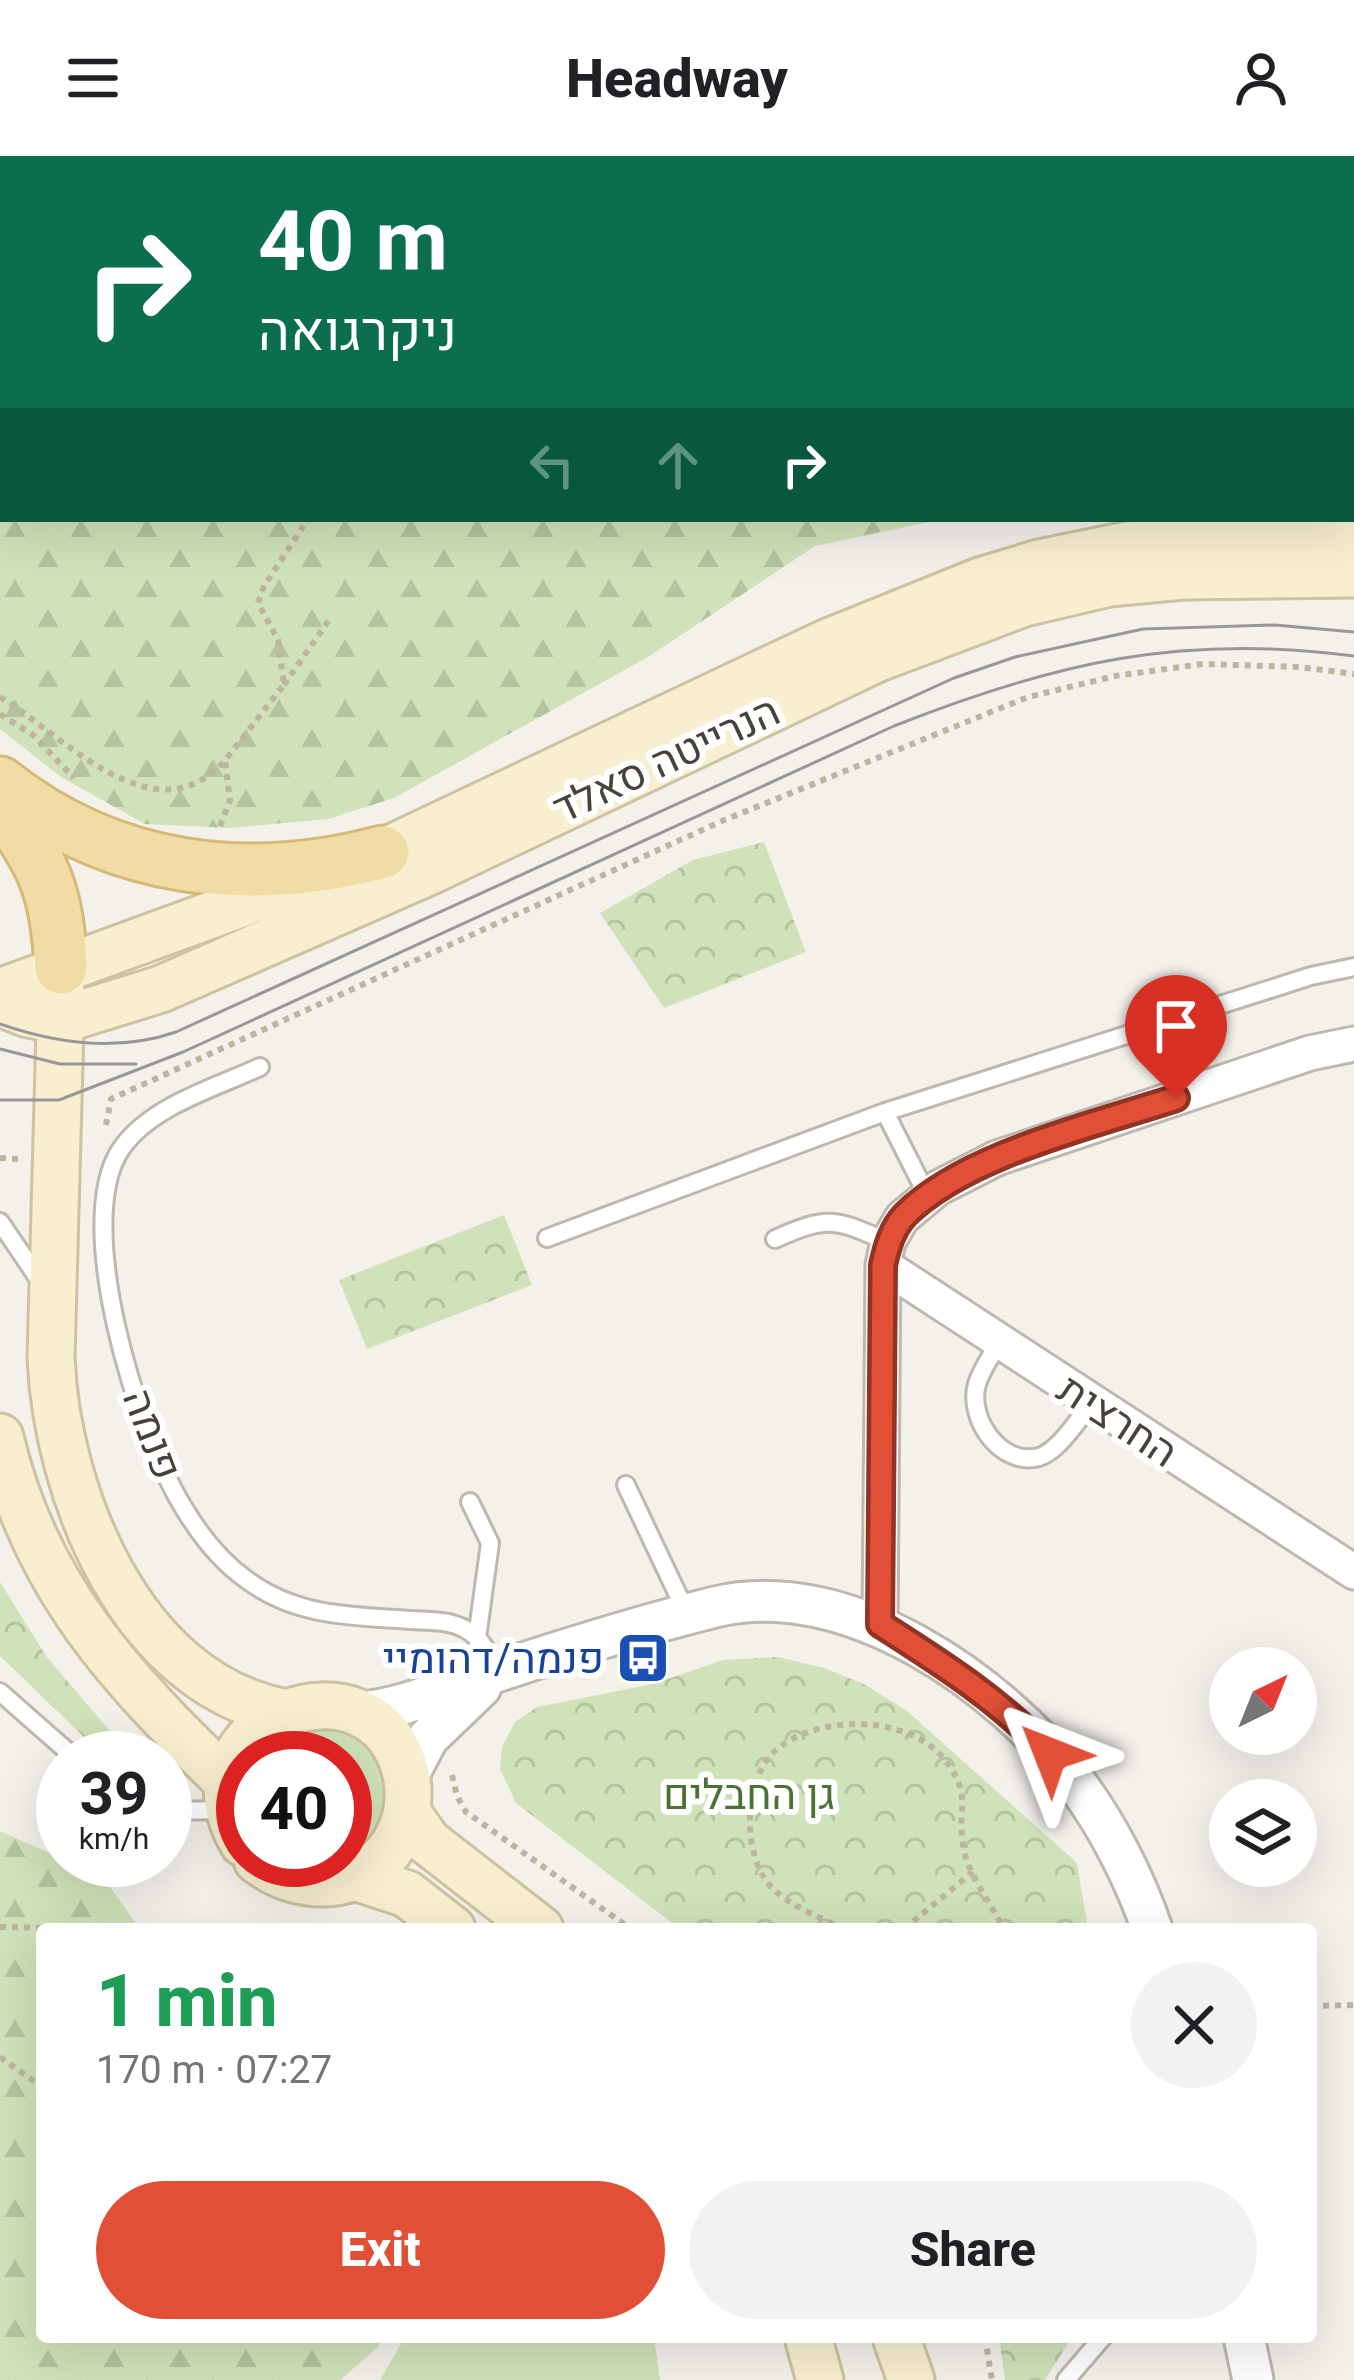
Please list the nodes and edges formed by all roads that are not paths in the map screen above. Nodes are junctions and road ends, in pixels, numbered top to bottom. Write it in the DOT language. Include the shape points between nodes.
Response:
graph roads {
  1 [pos="1354,542"];
  2 [pos="1354,574"];
  3 [pos="0,783"];
  4 [pos="0,803"];
  5 [pos="383,852"];
  6 [pos="1354,967"];
  7 [pos="61,968"];
  8 [pos="0,992"];
  9 [pos="0,1003"];
  10 [pos="61,1020"];
  11 [pos="1354,1044"];
  12 [pos="260,1067"];
  13 [pos="885,1112"];
  14 [pos="928,1197"];
  15 [pos="0,1222"];
  16 [pos="547,1238"];
  17 [pos="775,1239"];
  18 [pos="885,1254"];
  19 [pos="52,1309"];
  20 [pos="999,1342"];
  21 [pos="1092,1403"];
  22 [pos="0,1437"];
  23 [pos="626,1485"];
  24 [pos="470,1502"];
  25 [pos="1354,1572"];
  26 [pos="688,1616"];
  27 [pos="880,1624"];
  28 [pos="477,1638"];
  29 [pos="499,1671"];
  30 [pos="0,1692"];
  31 [pos="282,1712"];
  32 [pos="355,1713"];
  33 [pos="44,1731"];
  34 [pos="256,1731"];
  35 [pos="216,1789"];
  36 [pos="407,1795"];
  37 [pos="372,1867"];
  38 [pos="372,1883"];
  39 [pos="444,1923"];
  40 [pos="532,1923"];
  41 [pos="1149,1923"];
  42 [pos="810,2343"];
  43 [pos="898,2343"];
  44 [pos="1098,2343"];
  45 [pos="1245,2343"];
  46 [pos="820,2380"];
  47 [pos="911,2380"];
  48 [pos="1066,2380"];
  49 [pos="1253,2380"];
  1 -- 5 [label="main road, הנרייטה סאלד" via="1243,537 1127,545 980,580 826,643"];
  2 -- 10 [label="main road, הנרייטה סאלד" via="1108,584 951,628 426,873 161,989"];
  3 -- 5 [label="main road" via="56,823 158,862 273,871"];
  4 -- 7 [label="main road" via="52,890"];
  5 -- 7 [label="main road, הנרייטה סאלד"];
  6 -- 13 [label="lane"];
  7 -- 8 [label="main road, הנרייטה סאלד"];
  7 -- 10 [label="main road, פנמה"];
  9 -- 10 [label="main road"];
  10 -- 19 [label="main road, פנמה"];
  11 -- 14 [label="street" via="997,1158"];
  12 -- 28 [label="lane, פנמה" via="147,1122 107,1178 111,1296 153,1445 194,1526 256,1587 308,1611 440,1622"];
  13 -- 14 [label="lane"];
  13 -- 16 [label="lane"];
  14 -- 18 [label="street" via="902,1218"];
  15 -- 19 [label="lane"];
  17 -- 18 [label="lane" via="839,1221"];
  18 -- 20 [label="street, החרצית"];
  18 -- 27 [label="street"];
  19 -- 31 [label="main road, פנמה" via="61,1444 103,1560 138,1614 182,1659 217,1685"];
  20 -- 21 [label="street, החרצית"];
  20 -- 21 [label="lane" via="976,1387 992,1442 1012,1456 1050,1450"];
  21 -- 25 [label="street, החרצית"];
  22 -- 35 [label="main road" via="23,1517 72,1610"];
  23 -- 26 [label="lane"];
  24 -- 28 [label="lane" via="490,1543"];
  26 -- 27 [label="street" via="782,1601"];
  26 -- 29 [label="street"];
  27 -- 41 [label="street" via="1024,1725 1076,1783"];
  28 -- 29 [label="lane"];
  29 -- 32 [label="street"];
  29 -- 36 [label="street" via="428,1738"];
  30 -- 33 [label="lane"];
  31 -- 32 [label="main road" via="315,1704"];
  31 -- 34 [label="main road"];
  32 -- 36 [label="main road" via="389,1740"];
  36 -- 37 [label="main road" via="393,1845"];
  36 -- 40 [label="main road" via="428,1841"];
  38 -- 39 [label="main road" via="407,1894"];
  42 -- 46 [label="main road"];
  43 -- 47 [label="main road"];
  44 -- 48 [label="lane"];
  45 -- 49 [label="street"];
}
